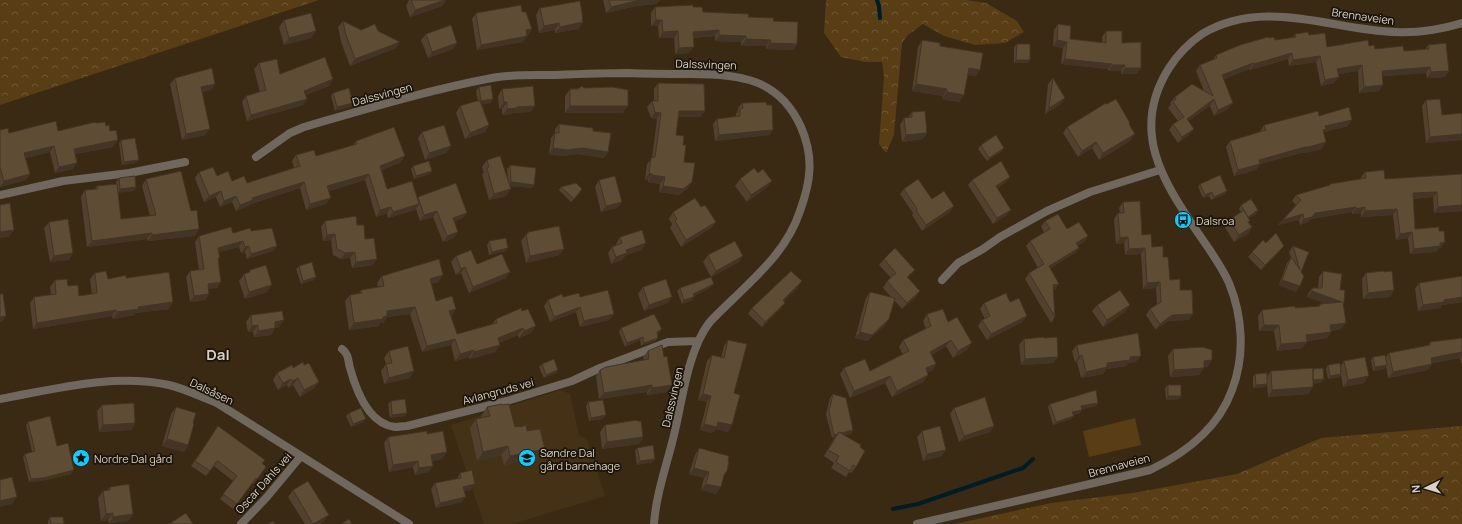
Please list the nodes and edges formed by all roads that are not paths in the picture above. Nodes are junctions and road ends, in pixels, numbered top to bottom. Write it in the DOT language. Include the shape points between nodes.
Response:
graph roads {
  1 [pos="1462,23"];
  2 [pos="256,157"];
  3 [pos="185,162"];
  4 [pos="1160,170"];
  5 [pos="0,195"];
  6 [pos="942,280"];
  7 [pos="698,341"];
  8 [pos="342,349"];
  9 [pos="0,399"];
  10 [pos="301,456"];
  11 [pos="241,524"];
  12 [pos="409,524"];
  13 [pos="654,524"];
  14 [pos="917,524"];
  1 -- 4 [label="street, Brennaveien" via="1430,31 1395,32 1268,14 1240,17 1213,27 1182,51 1160,86 1151,125 1153,147"];
  2 -- 7 [label="street, Dalssvingen" via="290,133 304,127 494,78 619,73 741,76 756,81 777,93 795,113 806,137 809,153 811,168 808,186 800,214 787,241 776,256 711,321"];
  3 -- 5 [label="street" via="129,173 63,181"];
  4 -- 6 [label="street" via="1090,192 1047,211 958,263"];
  4 -- 14 [label="street, Brennaveien" via="1186,216 1223,272 1237,306 1241,341 1237,375 1230,397 1218,418 1186,450 1150,470"];
  7 -- 8 [label="street, Avlangruds vei" via="668,342 557,386 500,403 395,427 381,421 366,408 347,354"];
  7 -- 13 [label="street, Dalssvingen" via="658,498"];
  9 -- 10 [label="street, Dalsåsen" via="100,382 136,381 168,385 217,403"];
  10 -- 11 [label="street, Oscar Dahls vei"];
  10 -- 12 [label="street, Dalsåsen"];
}
